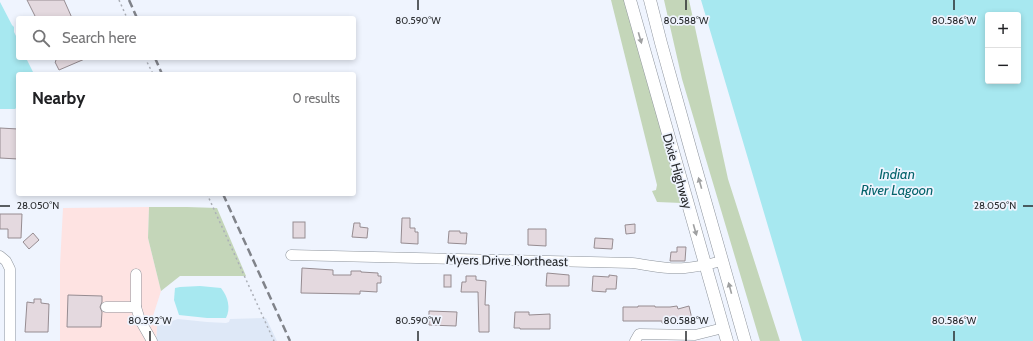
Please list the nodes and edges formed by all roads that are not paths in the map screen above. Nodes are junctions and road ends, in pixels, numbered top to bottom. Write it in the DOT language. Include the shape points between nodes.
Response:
graph roads {
  1 [pos="630,0"];
  2 [pos="650,0"];
  3 [pos="291,255"];
  4 [pos="0,256"];
  5 [pos="722,261"];
  6 [pos="705,265"];
  7 [pos="136,274"];
  8 [pos="106,307"];
  9 [pos="136,307"];
  10 [pos="723,328"];
  11 [pos="10,341"];
  12 [pos="152,341"];
  13 [pos="636,341"];
  14 [pos="727,341"];
  15 [pos="745,341"];
  1 -- 6 [label="main road, Dixie Highway, one-way"];
  5 -- 2 [label="main road, Dixie Highway, one-way"];
  3 -- 6 [label="street, Myers Drive Northeast" via="632,263 671,268"];
  4 -- 11 [label="street" via="10,269"];
  5 -- 6 [label="street, Myers Drive Northeast"];
  15 -- 5 [label="main road, Dixie Highway, one-way"];
  6 -- 10 [label="main road, Dixie Highway"];
  7 -- 9 [label="street"];
  8 -- 9 [label="street"];
  9 -- 12 [label="street"];
  10 -- 13 [label="street" via="695,335 639,334"];
  10 -- 14 [label="main road, Dixie Highway"];
}
